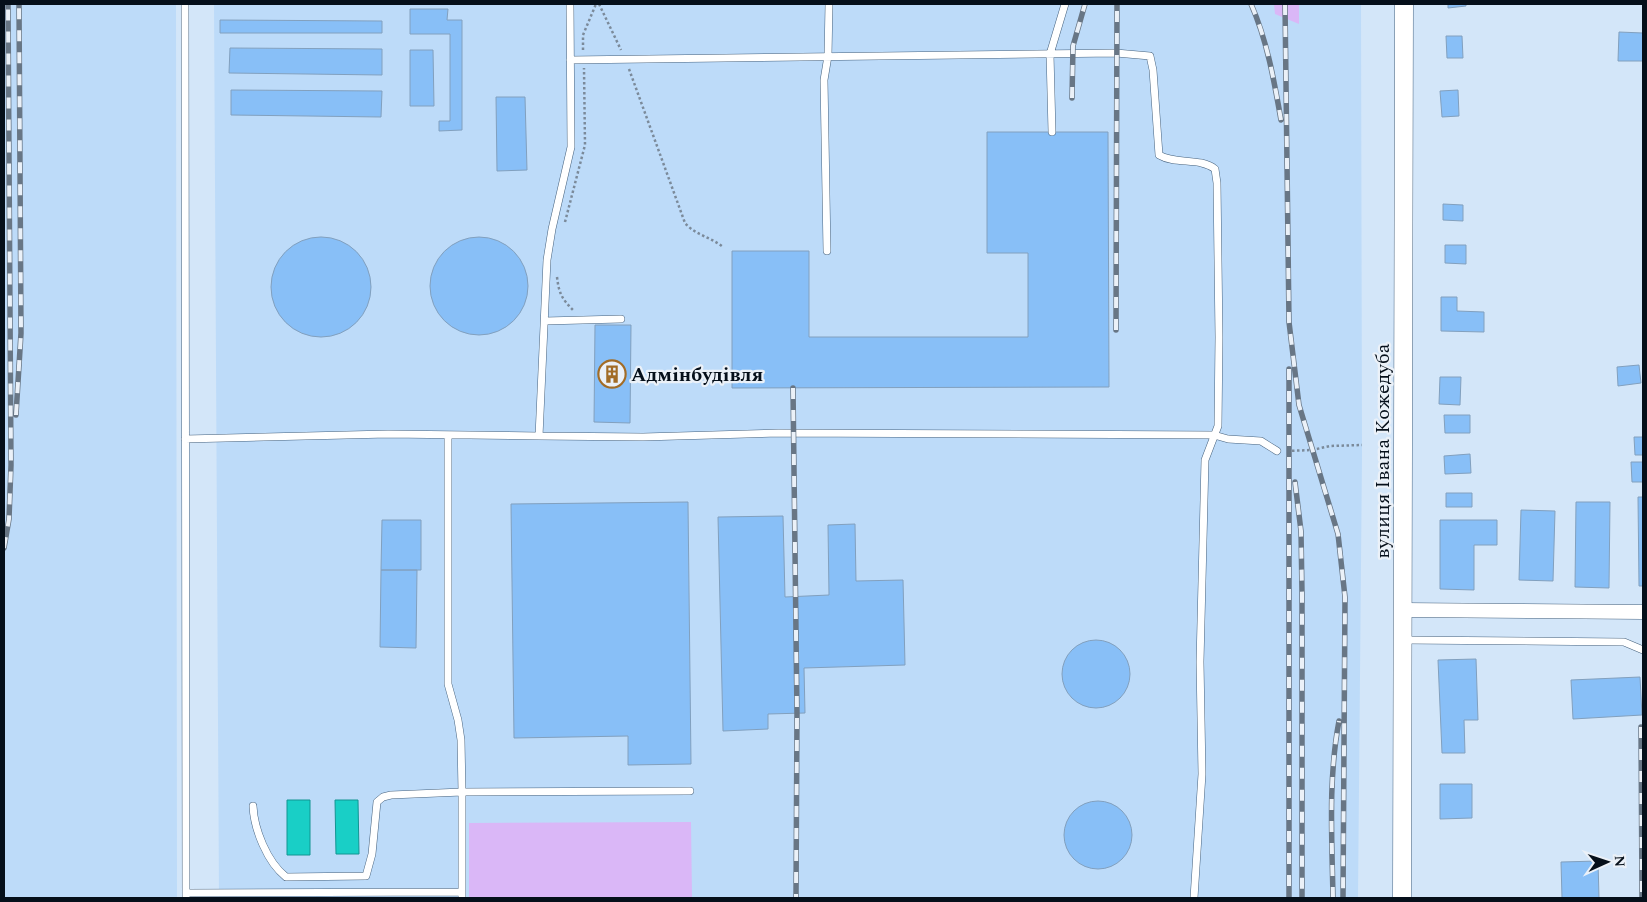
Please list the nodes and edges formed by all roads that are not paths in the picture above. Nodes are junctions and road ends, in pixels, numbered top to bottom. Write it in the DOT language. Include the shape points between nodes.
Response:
graph roads {
  1 [pos="185,4"];
  2 [pos="570,4"];
  3 [pos="829,4"];
  4 [pos="1065,4"];
  5 [pos="1404,4"];
  6 [pos="1050,54"];
  7 [pos="828,56"];
  8 [pos="570,60"];
  9 [pos="1052,132"];
  10 [pos="827,251"];
  11 [pos="621,319"];
  12 [pos="545,322"];
  13 [pos="448,435"];
  14 [pos="1214,435"];
  15 [pos="539,436"];
  16 [pos="186,439"];
  17 [pos="1276,451"];
  18 [pos="1403,610"];
  19 [pos="1643,612"];
  20 [pos="1403,640"];
  21 [pos="1643,650"];
  22 [pos="690,791"];
  23 [pos="462,792"];
  24 [pos="253,806"];
  25 [pos="365,895"];
  26 [pos="462,895"];
  27 [pos="186,896"];
  28 [pos="1194,898"];
  29 [pos="1402,898"];
  1 -- 16 [label="lane"];
  2 -- 8 [label="lane"];
  3 -- 7 [label="lane"];
  4 -- 6 [label="lane"];
  5 -- 18 [label="street, вулиця Івана Кожедуба"];
  6 -- 7 [label="lane"];
  6 -- 9 [label="lane"];
  6 -- 14 [label="lane" via="1150,56 1159,155 1168,160 1209,164 1215,169 1218,183 1219,337 1218,426"];
  7 -- 8 [label="lane"];
  7 -- 10 [label="lane" via="824,80"];
  8 -- 12 [label="lane" via="571,146 547,260"];
  11 -- 12 [label="lane"];
  12 -- 15 [label="lane"];
  13 -- 15 [label="lane"];
  13 -- 16 [label="lane"];
  13 -- 23 [label="lane" via="448,684 461,740"];
  14 -- 15 [label="lane" via="778,433"];
  14 -- 17 [label="lane" via="1261,441"];
  14 -- 28 [label="lane" via="1205,460 1200,662 1202,774"];
  16 -- 27 [label="lane"];
  18 -- 19 [label="street"];
  18 -- 20 [label="street, вулиця Івана Кожедуба"];
  20 -- 21 [label="lane" via="1624,642"];
  20 -- 29 [label="street, вулиця Івана Кожедуба"];
  22 -- 23 [label="lane"];
  23 -- 24 [label="lane" via="391,795 377,802 372,854 366,876 286,877 263,844 253,820"];
  23 -- 26 [label="lane"];
  25 -- 26 [label="lane"];
  25 -- 27 [label="lane"];
}
